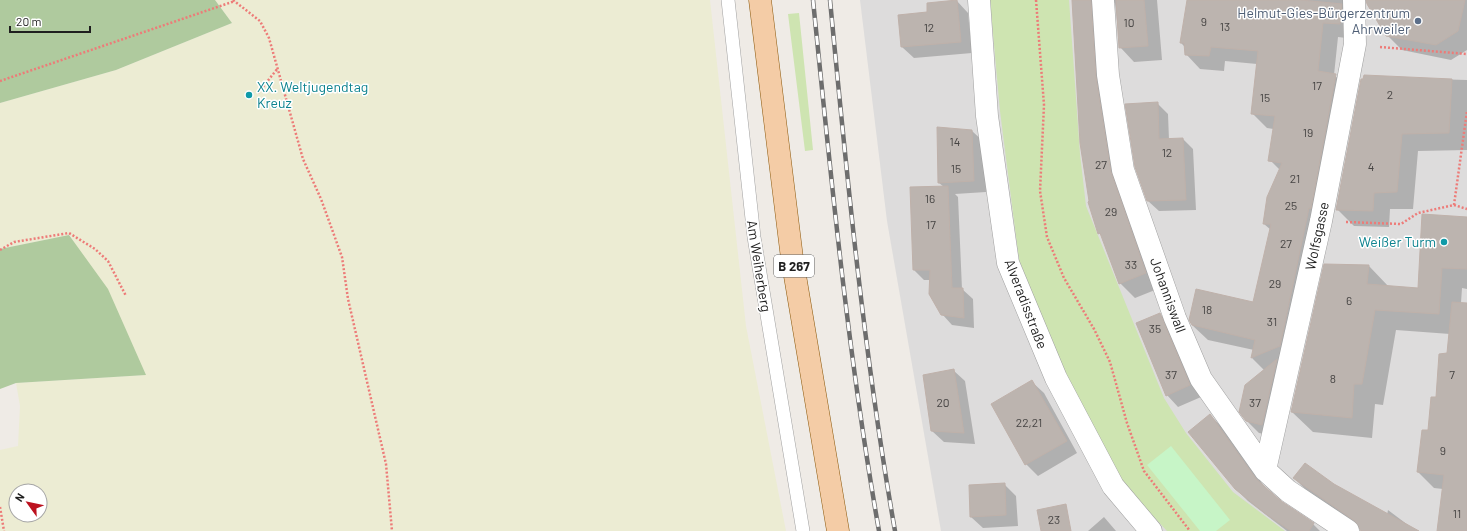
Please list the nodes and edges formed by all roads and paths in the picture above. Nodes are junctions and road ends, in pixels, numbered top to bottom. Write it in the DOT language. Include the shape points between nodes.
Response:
graph roads {
  1 [pos="728,0"];
  2 [pos="760,0"];
  3 [pos="979,0"];
  4 [pos="1036,0"];
  5 [pos="1103,0"];
  6 [pos="1349,0"];
  7 [pos="234,1"];
  8 [pos="1355,44"];
  9 [pos="1467,54"];
  10 [pos="278,68"];
  11 [pos="0,81"];
  12 [pos="258,93"];
  13 [pos="1467,110"];
  14 [pos="1454,205"];
  15 [pos="1467,209"];
  16 [pos="1321,221"];
  17 [pos="0,250"];
  18 [pos="126,296"];
  19 [pos="1265,470"];
  20 [pos="0,507"];
  21 [pos="4,531"];
  22 [pos="392,531"];
  23 [pos="803,531"];
  24 [pos="838,531"];
  25 [pos="1151,531"];
  26 [pos="1190,531"];
  27 [pos="1348,531"];
  1 -- 23 [label="lane, Am Weiherberg" via="754,237"];
  2 -- 24 [label="main road, B 267" via="792,258"];
  3 -- 25 [label="street, Alveradisstraße" via="987,116 1008,263 1056,378 1113,486"];
  4 -- 26 [label="path" via="1044,105 1040,191 1047,237 1064,278 1110,362 1144,471"];
  5 -- 19 [label="street, Johanniswall" via="1108,75 1123,170 1175,318 1201,379"];
  6 -- 8 [label="street, Wolfsgasse"];
  7 -- 10 [label="path" via="260,21"];
  7 -- 11 [label="path"];
  8 -- 9 [label="path"];
  8 -- 16 [label="street, Wolfsgasse"];
  10 -- 12 [label="path"];
  10 -- 22 [label="path" via="303,159 342,257 350,307 386,464"];
  13 -- 14 [label="path"];
  14 -- 15 [label="path"];
  14 -- 16 [label="path" via="1418,213 1401,224"];
  16 -- 19 [label="street, Wolfsgasse"];
  17 -- 18 [label="path" via="14,242 69,234 108,261"];
  19 -- 27 [label="street, Johanniswall" via="1288,491"];
  20 -- 21 [label="path"];
}
